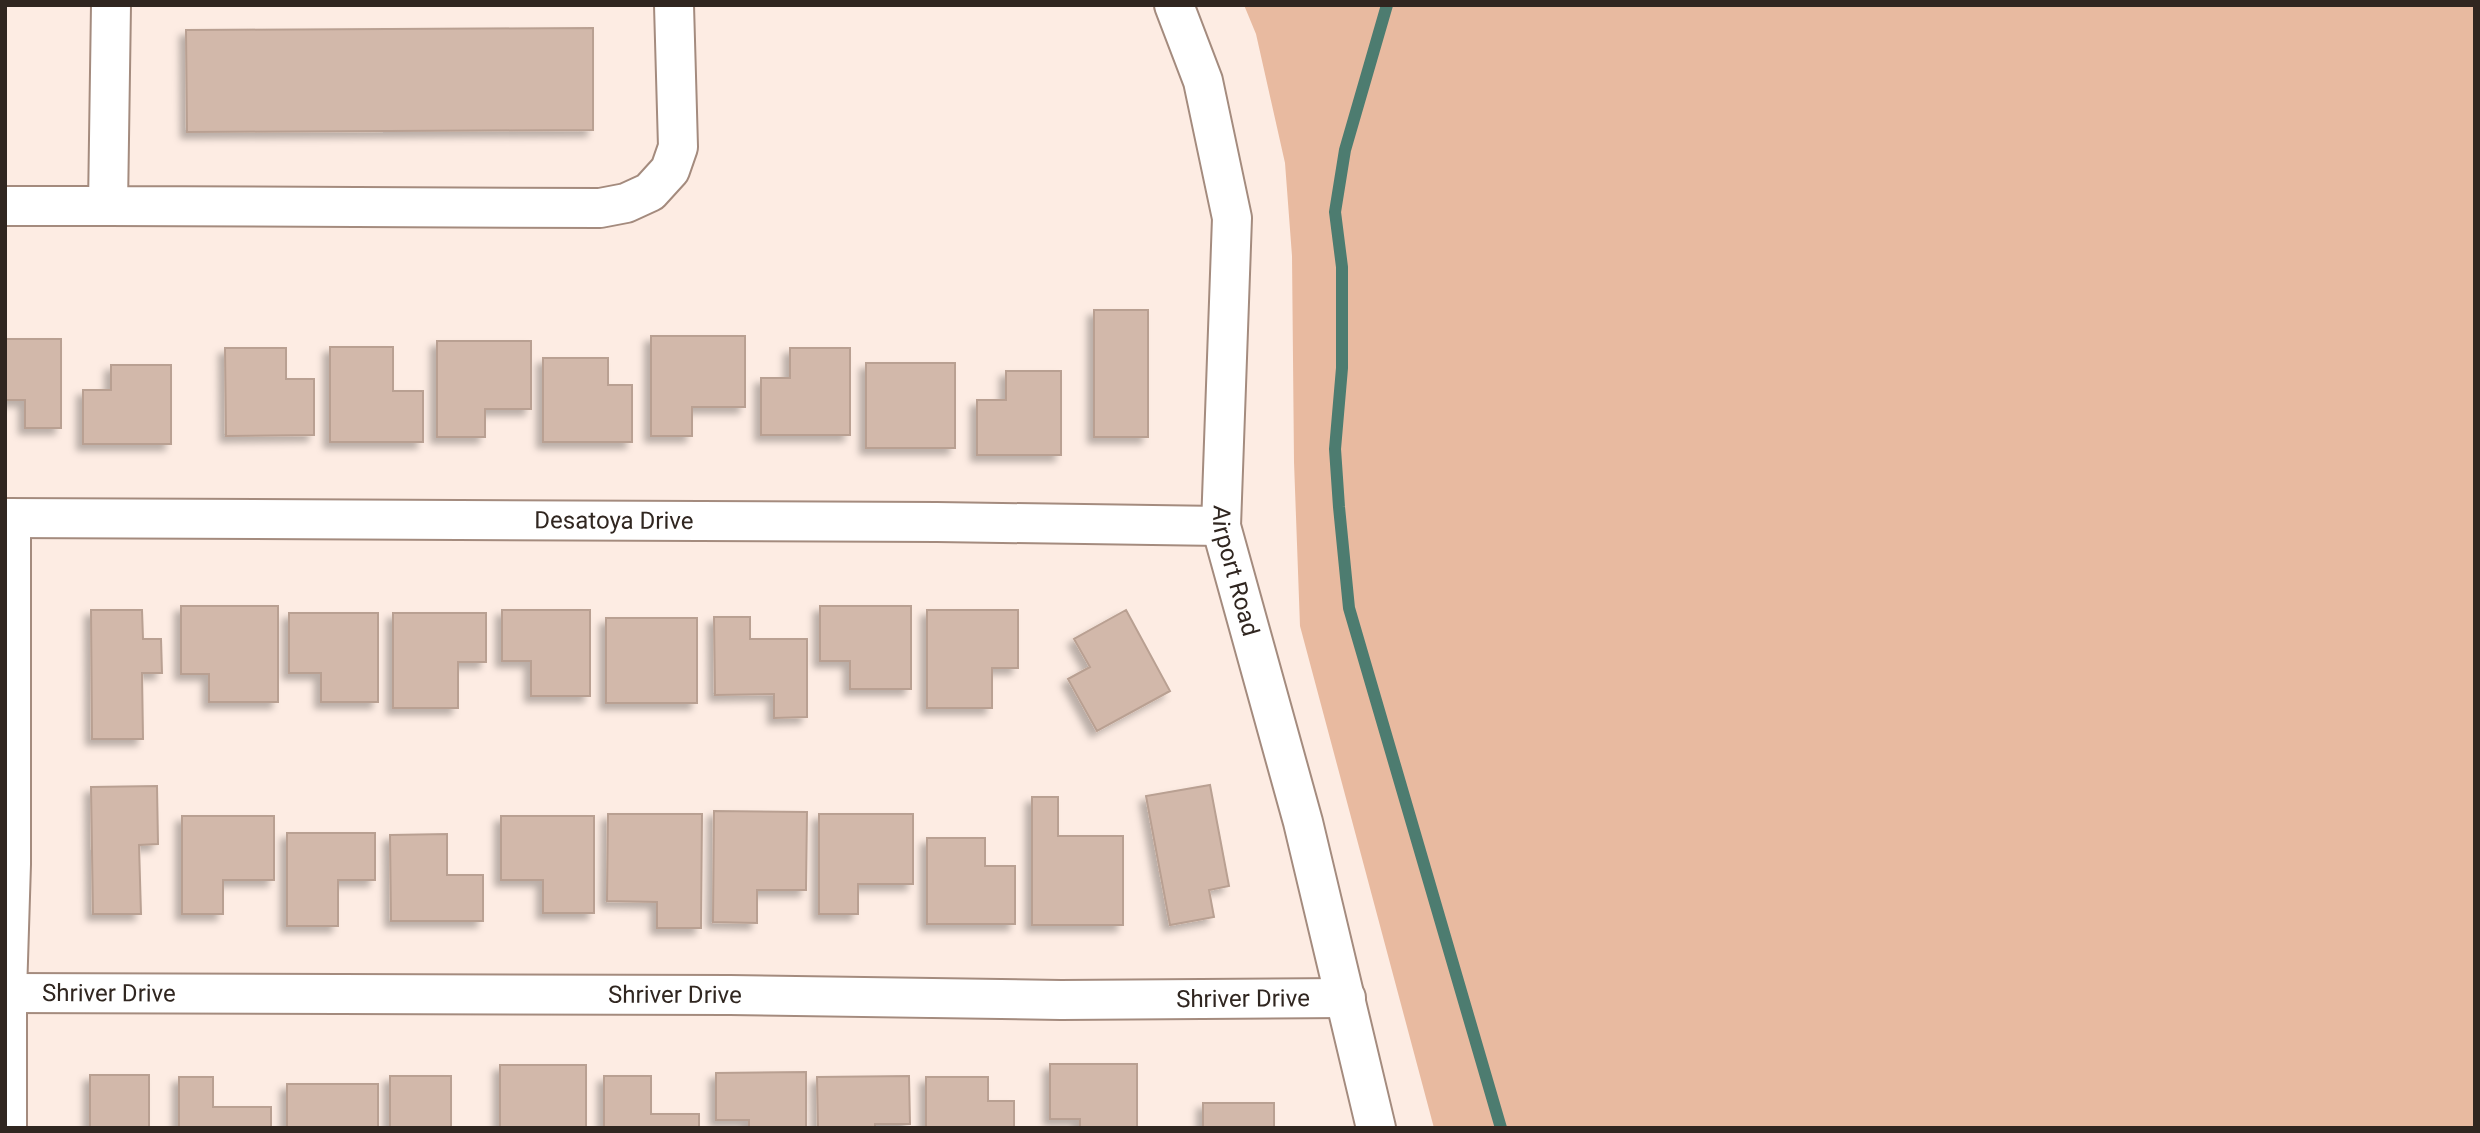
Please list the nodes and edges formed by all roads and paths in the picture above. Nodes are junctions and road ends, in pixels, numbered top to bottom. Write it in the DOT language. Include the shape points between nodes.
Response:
graph roads {
  1 [pos="111,5"];
  2 [pos="674,5"];
  3 [pos="1174,5"];
  4 [pos="5,206"];
  5 [pos="108,206"];
  6 [pos="8,518"];
  7 [pos="1221,526"];
  8 [pos="7,993"];
  9 [pos="1346,998"];
  10 [pos="7,1128"];
  11 [pos="1376,1128"];
  1 -- 5 [label="street"];
  2 -- 5 [label="street" via="678,147 670,170 650,192 626,203 600,208"];
  3 -- 7 [label="street, Airport Road" via="1203,82 1232,218"];
  4 -- 5 [label="street"];
  6 -- 7 [label="street, Desatoya Drive"];
  6 -- 8 [label="street" via="11,864"];
  7 -- 9 [label="street, Airport Road"];
  8 -- 9 [label="street, Shriver Drive"];
  8 -- 10 [label="street"];
  9 -- 11 [label="street, Airport Road"];
}
